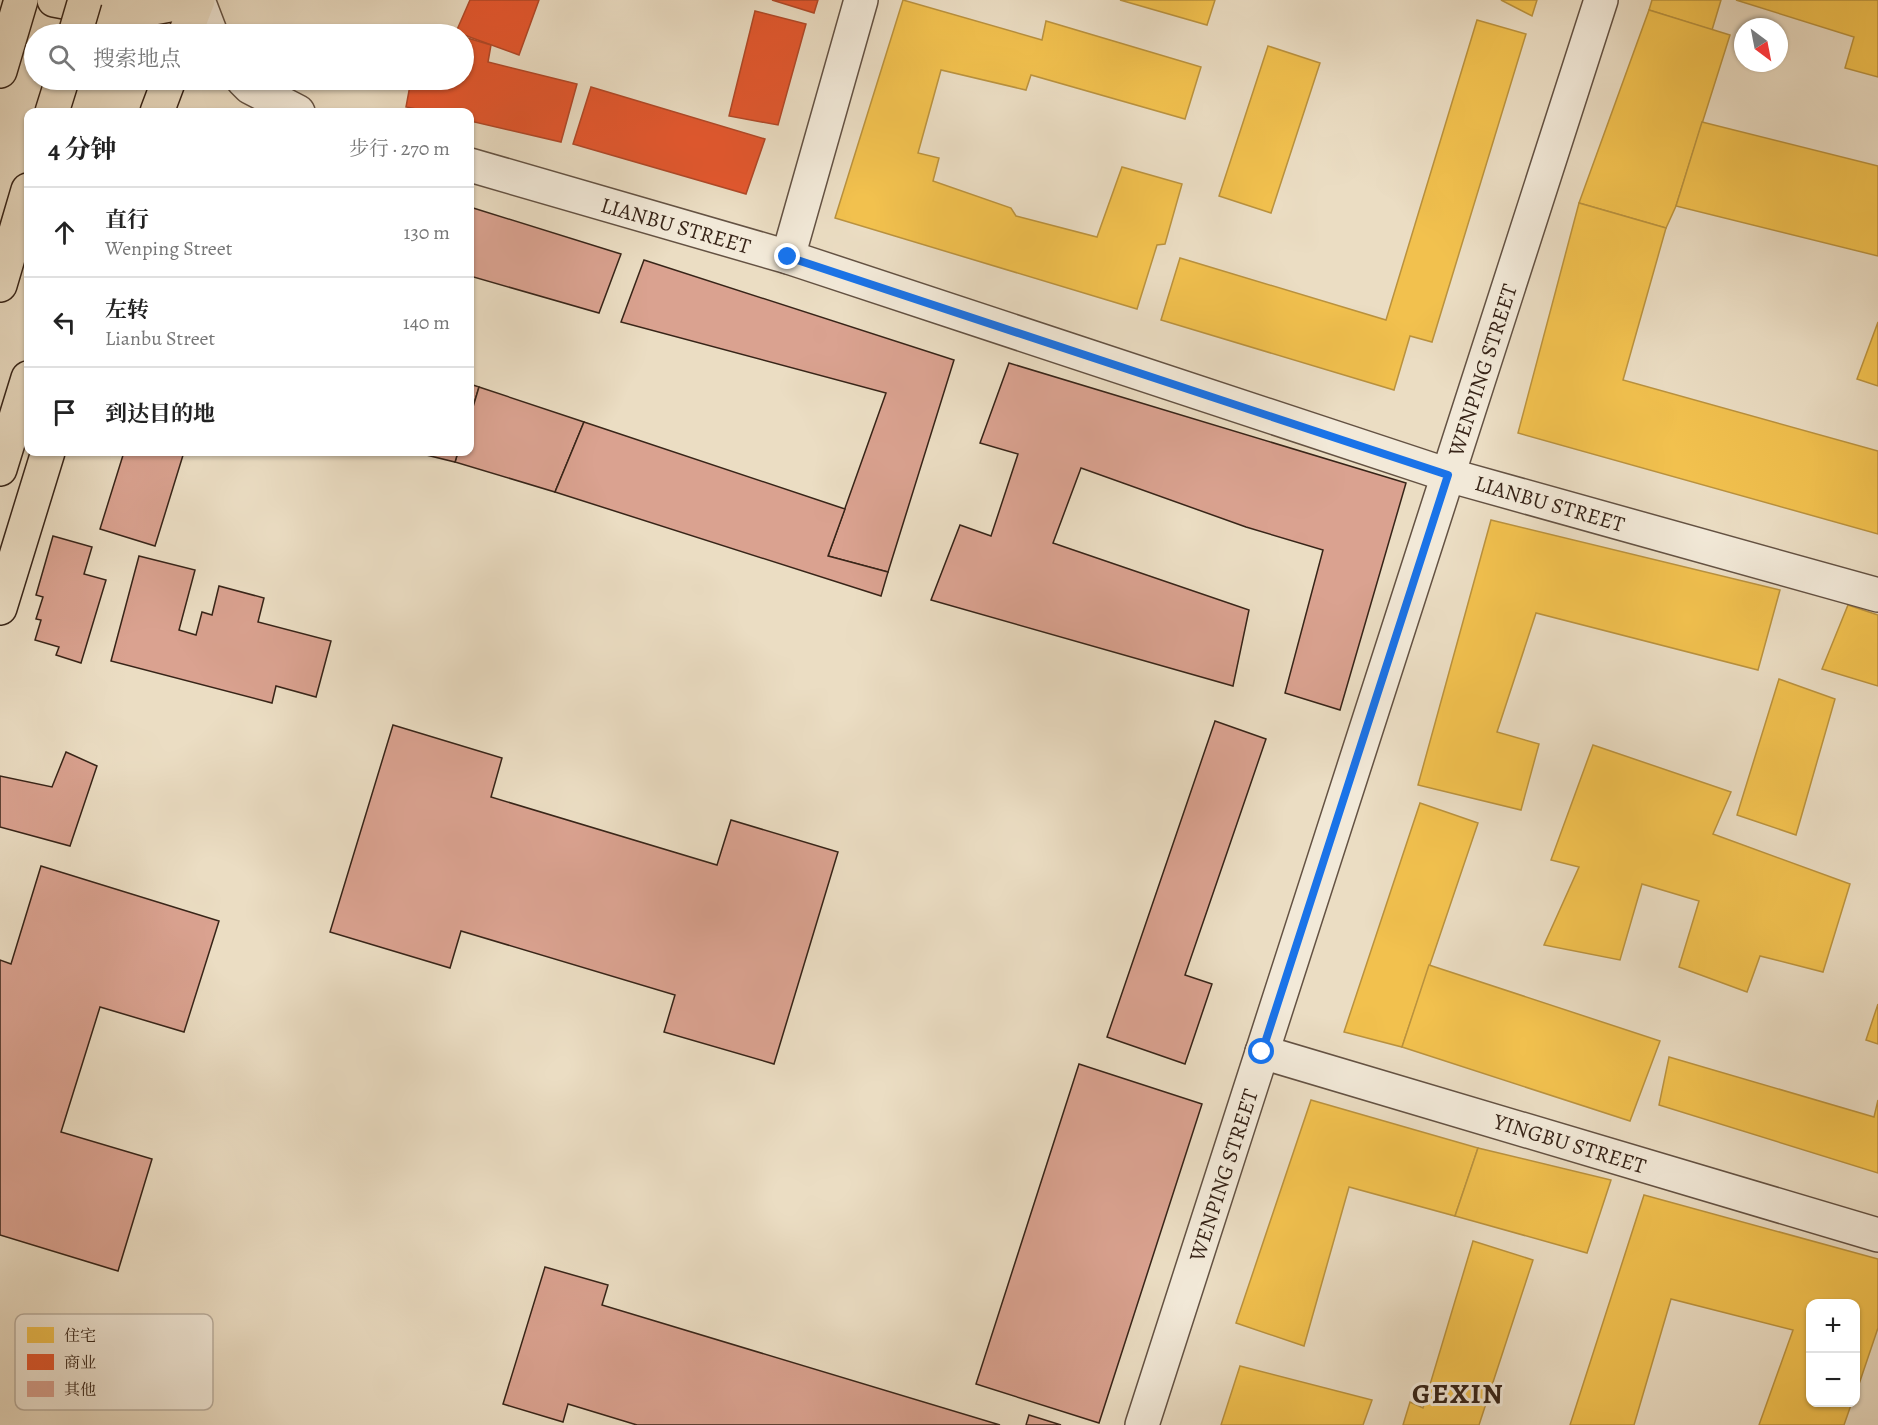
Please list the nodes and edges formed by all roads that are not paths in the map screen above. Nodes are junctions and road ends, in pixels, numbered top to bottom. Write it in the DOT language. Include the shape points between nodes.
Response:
graph roads {
  1 [pos="21,0"];
  2 [pos="54,0"];
  3 [pos="86,0"];
  4 [pos="197,0"];
  5 [pos="861,0"];
  6 [pos="1601,0"];
  7 [pos="78,24"];
  8 [pos="189,24"];
  9 [pos="207,24"];
  10 [pos="0,71"];
  11 [pos="59,90"];
  12 [pos="165,90"];
  13 [pos="256,90"];
  14 [pos="53,108"];
  15 [pos="158,108"];
  16 [pos="290,108"];
  17 [pos="474,166"];
  18 [pos="24,204"];
  19 [pos="788,257"];
  20 [pos="0,285"];
  21 [pos="24,389"];
  22 [pos="47,456"];
  23 [pos="0,469"];
  24 [pos="1448,475"];
  25 [pos="1878,595"];
  26 [pos="0,608"];
  27 [pos="1262,1052"];
  28 [pos="1878,1235"];
  29 [pos="1142,1425"];
  1 -- 10 [label="highway"];
  2 -- 4 [label="highway" via="96,8 148,9"];
  3 -- 7 [label="highway, bridge"];
  4 -- 8 [label="highway"];
  4 -- 9 [label="street"];
  5 -- 19 [label="street"];
  6 -- 24 [label="street, WENPING STREET"];
  11 -- 14 [label="highway"];
  12 -- 15 [label="highway"];
  13 -- 16 [label="street"];
  17 -- 19 [label="street, LIANBU STREET"];
  18 -- 20 [label="highway"];
  19 -- 24 [label="street, LIANBU STREET"];
  21 -- 23 [label="highway"];
  22 -- 26 [label="highway"];
  24 -- 25 [label="street, LIANBU STREET"];
  24 -- 27 [label="street, WENPING STREET"];
  27 -- 28 [label="street, YINGBU STREET"];
  27 -- 29 [label="street, WENPING STREET"];
}
